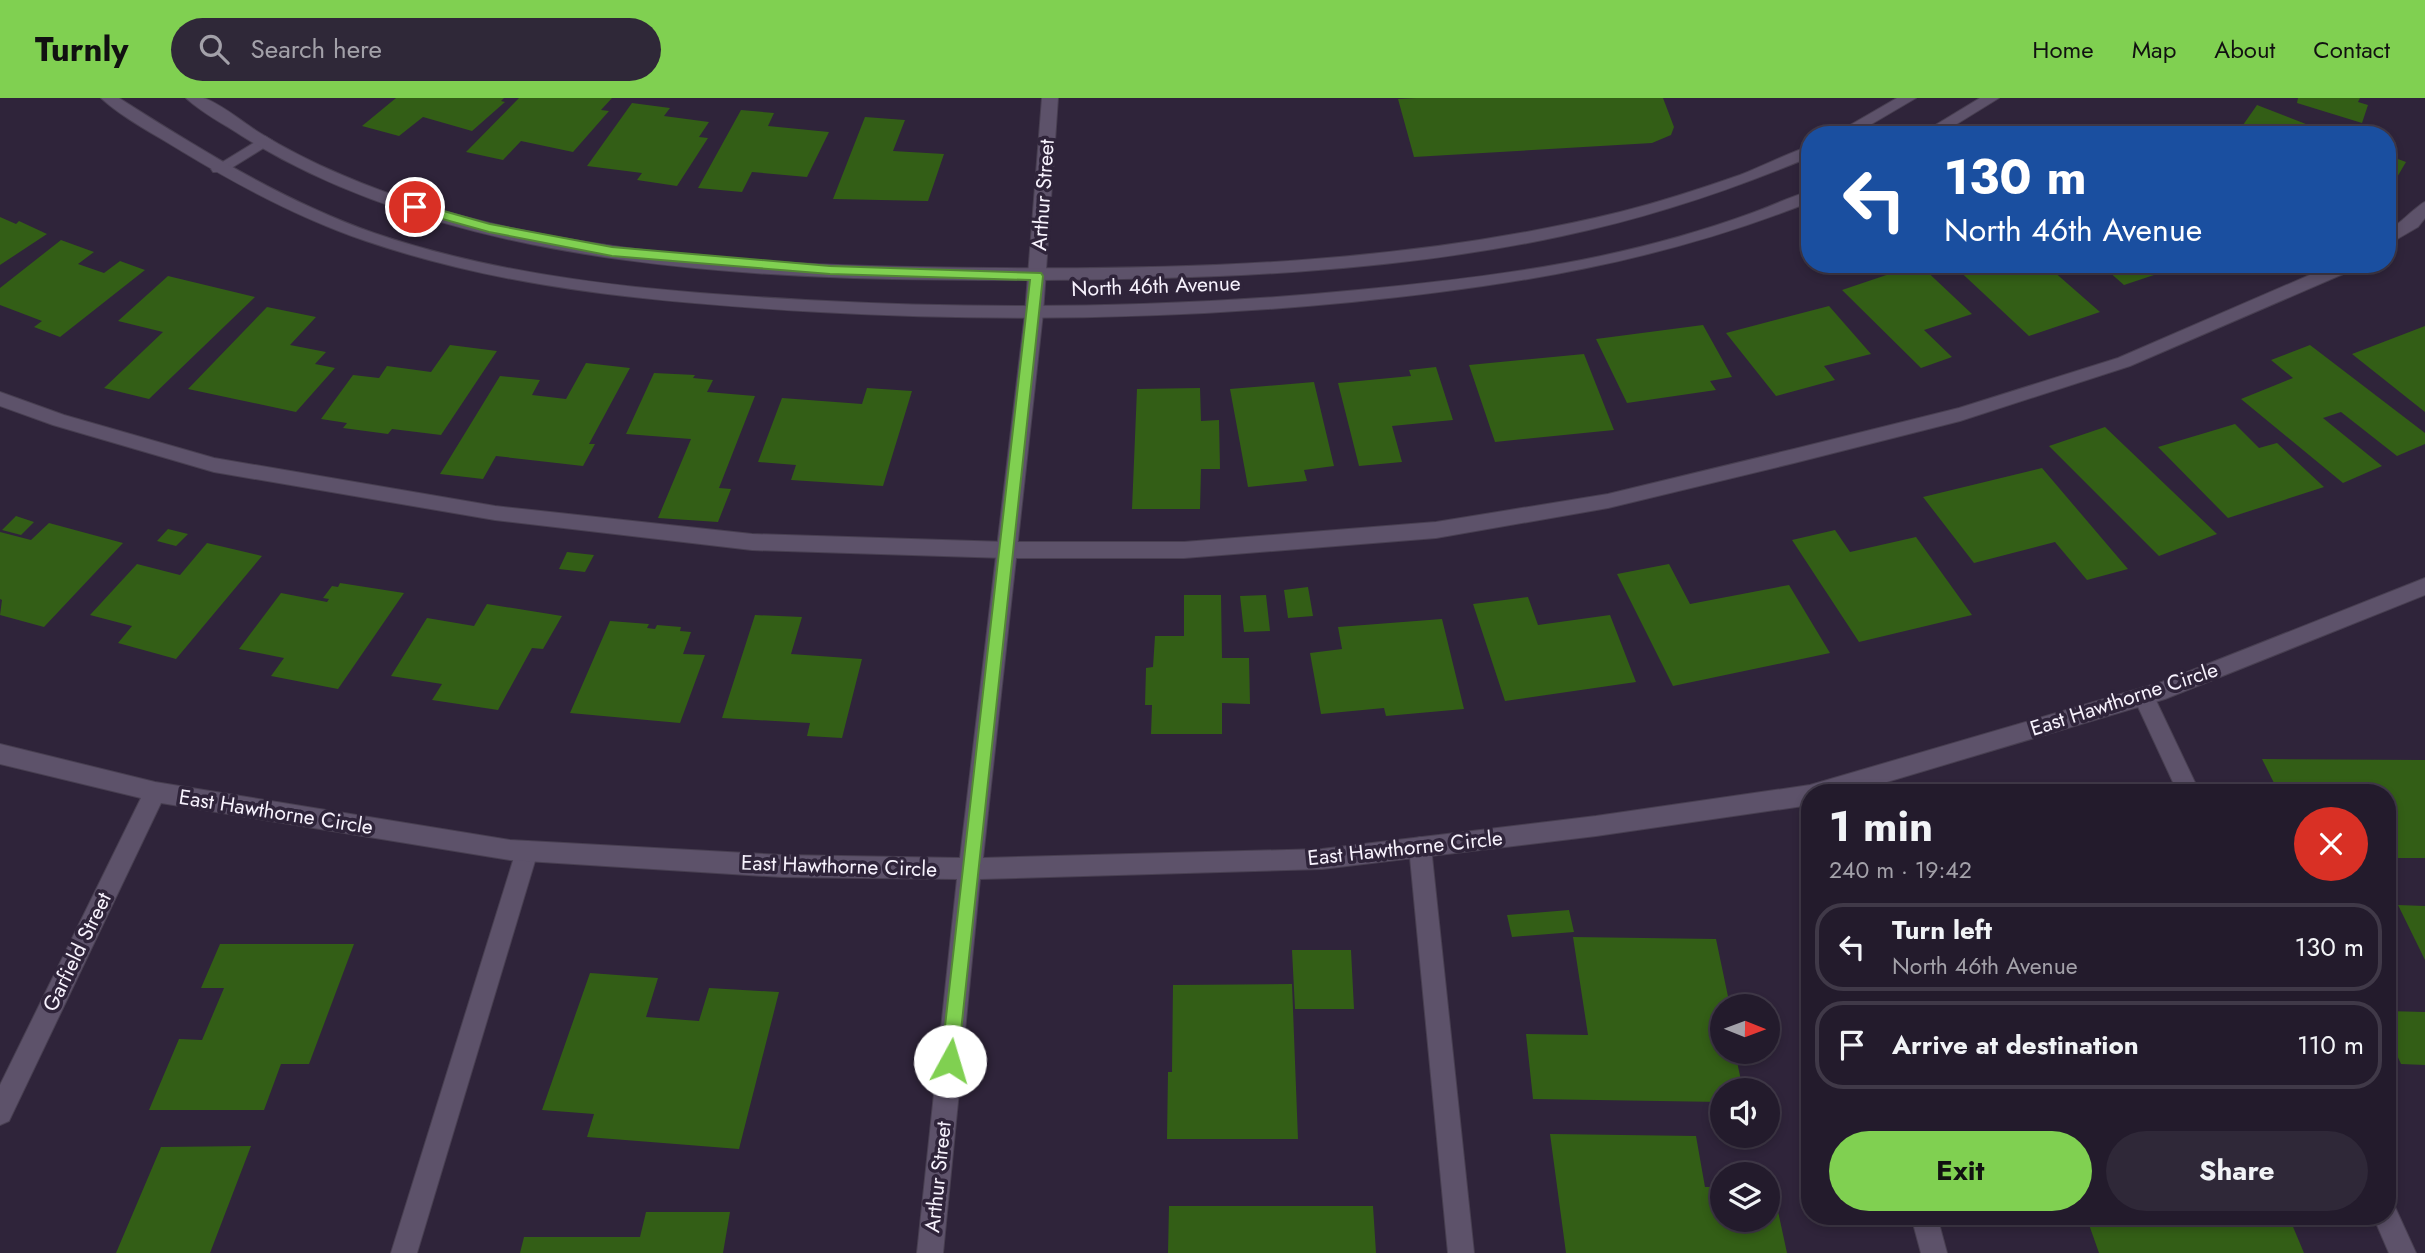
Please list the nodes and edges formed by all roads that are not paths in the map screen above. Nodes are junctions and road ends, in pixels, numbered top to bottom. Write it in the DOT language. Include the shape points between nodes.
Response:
graph roads {
  1 [pos="109,98"];
  2 [pos="194,98"];
  3 [pos="1050,98"];
  4 [pos="1908,98"];
  5 [pos="1991,98"];
  6 [pos="1857,126"];
  7 [pos="1943,126"];
  8 [pos="265,141"];
  9 [pos="1801,155"];
  10 [pos="219,169"];
  11 [pos="1801,199"];
  12 [pos="2425,207"];
  13 [pos="2396,234"];
  14 [pos="2330,273"];
  15 [pos="1037,276"];
  16 [pos="1034,313"];
  17 [pos="0,399"];
  18 [pos="1006,550"];
  19 [pos="2425,586"];
  20 [pos="2144,696"];
  21 [pos="0,754"];
  22 [pos="1853,784"];
  23 [pos="2185,784"];
  24 [pos="155,792"];
  25 [pos="1801,798"];
  26 [pos="1420,847"];
  27 [pos="527,851"];
  28 [pos="970,869"];
  29 [pos="0,1112"];
  30 [pos="1926,1225"];
  31 [pos="2390,1225"];
  32 [pos="404,1253"];
  33 [pos="930,1253"];
  34 [pos="1461,1253"];
  35 [pos="1934,1253"];
  36 [pos="2403,1253"];
  1 -- 10 [label="street, North 46th Avenue"];
  2 -- 8 [label="street, North 46th Avenue"];
  3 -- 15 [label="street, Arthur Street"];
  4 -- 6 [label="street"];
  5 -- 7 [label="street"];
  8 -- 10 [label="street"];
  8 -- 15 [label="street, North 46th Avenue" via="376,195 557,243 816,269"];
  9 -- 15 [label="street, North 46th Avenue" via="1666,206 1473,248 1264,267"];
  10 -- 16 [label="street, North 46th Avenue" via="272,197 373,238 538,279 767,304"];
  11 -- 16 [label="street, North 46th Avenue" via="1695,238 1502,281 1285,304"];
  12 -- 13 [label="street"];
  14 -- 18 [label="street" via="2124,362 1960,414 1608,501 1436,530 1184,550"];
  15 -- 16 [label="street, Arthur Street"];
  16 -- 18 [label="street, Arthur Street"];
  17 -- 18 [label="street" via="214,465 495,513 751,542"];
  18 -- 28 [label="street, Arthur Street"];
  19 -- 20 [label="street, East Hawthorne Circle"];
  20 -- 22 [label="street, East Hawthorne Circle"];
  20 -- 23 [label="street"];
  21 -- 24 [label="street, East Hawthorne Circle"];
  24 -- 27 [label="street, East Hawthorne Circle"];
  24 -- 29 [label="street, Garfield Street"];
  25 -- 26 [label="street, East Hawthorne Circle"];
  26 -- 28 [label="street, East Hawthorne Circle" via="1322,859"];
  26 -- 34 [label="street"];
  27 -- 28 [label="street, East Hawthorne Circle" via="782,866"];
  27 -- 32 [label="street"];
  28 -- 33 [label="street, Arthur Street"];
  30 -- 35 [label="street"];
  31 -- 36 [label="street"];
}
